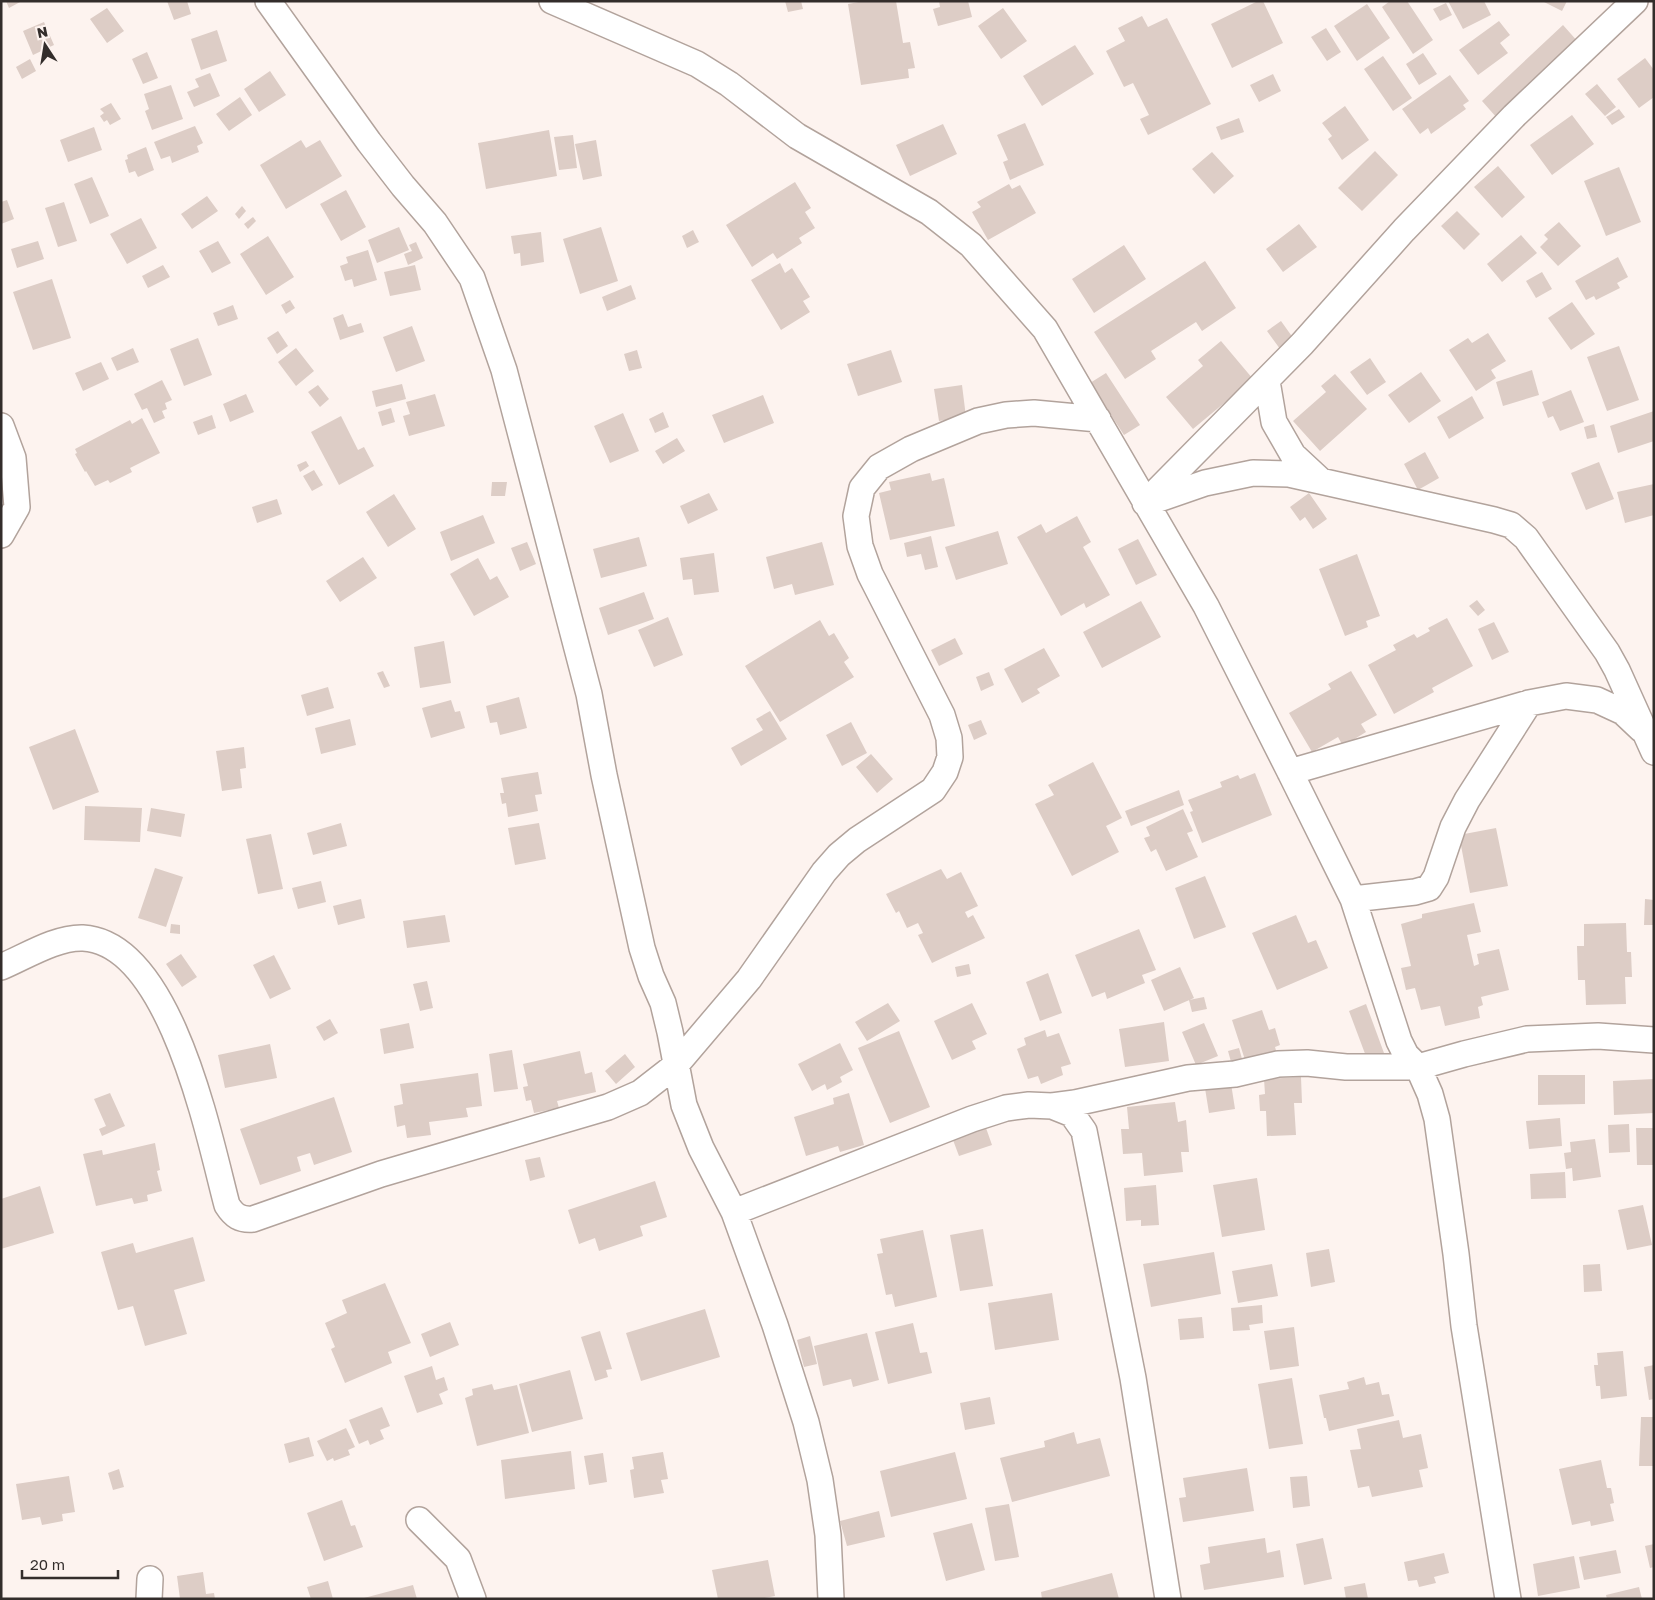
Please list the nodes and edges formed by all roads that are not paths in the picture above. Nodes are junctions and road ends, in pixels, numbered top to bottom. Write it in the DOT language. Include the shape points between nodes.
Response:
graph roads {
  1 [pos="268,1"];
  2 [pos="552,1"];
  3 [pos="1635,1"];
  4 [pos="1650,1"];
  5 [pos="1654,4"];
  6 [pos="1267,381"];
  7 [pos="1098,419"];
  8 [pos="1,426"];
  9 [pos="1322,482"];
  10 [pos="1145,503"];
  11 [pos="1,535"];
  12 [pos="1529,703"];
  13 [pos="1649,742"];
  14 [pos="1290,772"];
  15 [pos="1353,899"];
  16 [pos="1,967"];
  17 [pos="1654,1040"];
  18 [pos="676,1065"];
  19 [pos="1418,1068"];
  20 [pos="1052,1106"];
  21 [pos="734,1212"];
  22 [pos="419,1520"];
  23 [pos="473,1599"];
  24 [pos="831,1599"];
  25 [pos="1168,1599"];
  26 [pos="1508,1599"];
  1 -- 18 [label="street" via="369,142 436,223 472,278 504,370 589,694 642,948 663,1003"];
  2 -- 7 [label="street" via="696,64 729,84 797,136 929,212 970,244 1045,329"];
  3 -- 6 [label="street" via="1514,116 1404,230"];
  4 -- 5 [label="street"];
  6 -- 9 [label="street" via="1274,422 1293,455"];
  6 -- 10 [label="street"];
  7 -- 10 [label="street"];
  7 -- 18 [label="street" via="1034,413 978,421 911,448 879,467 862,488 856,516 860,546 870,574 942,715 949,738 950,757 934,790 857,840 834,860 749,979"];
  8 -- 11 [label="street" via="13,458 17,507"];
  9 -- 10 [label="street" via="1289,474 1253,473 1205,483"];
  9 -- 13 [label="street" via="1511,525 1526,538 1607,652"];
  10 -- 14 [label="street" via="1206,606"];
  12 -- 13 [label="street" via="1566,696 1597,700 1623,712"];
  12 -- 14 [label="street"];
  12 -- 15 [label="street" via="1467,800 1429,888"];
  14 -- 15 [label="street"];
  15 -- 19 [label="street" via="1399,1041"];
  16 -- 18 [label="street" via="62,940 83,938 105,943 139,971 174,1032 196,1086 227,1205 233,1215 242,1220 253,1219 381,1174 608,1107 640,1093"];
  17 -- 19 [label="street" via="1598,1036 1527,1039"];
  18 -- 21 [label="street" via="684,1105 701,1148"];
  19 -- 20 [label="street" via="1278,1064 1235,1074 1188,1078 1075,1104"];
  19 -- 26 [label="street" via="1437,1119 1464,1326"];
  20 -- 21 [label="street" via="1006,1108 972,1119"];
  20 -- 25 [label="street" via="1072,1114 1084,1131 1133,1378"];
  21 -- 24 [label="street" via="806,1422 820,1480 828,1535"];
  22 -- 23 [label="street" via="458,1559"];
}
